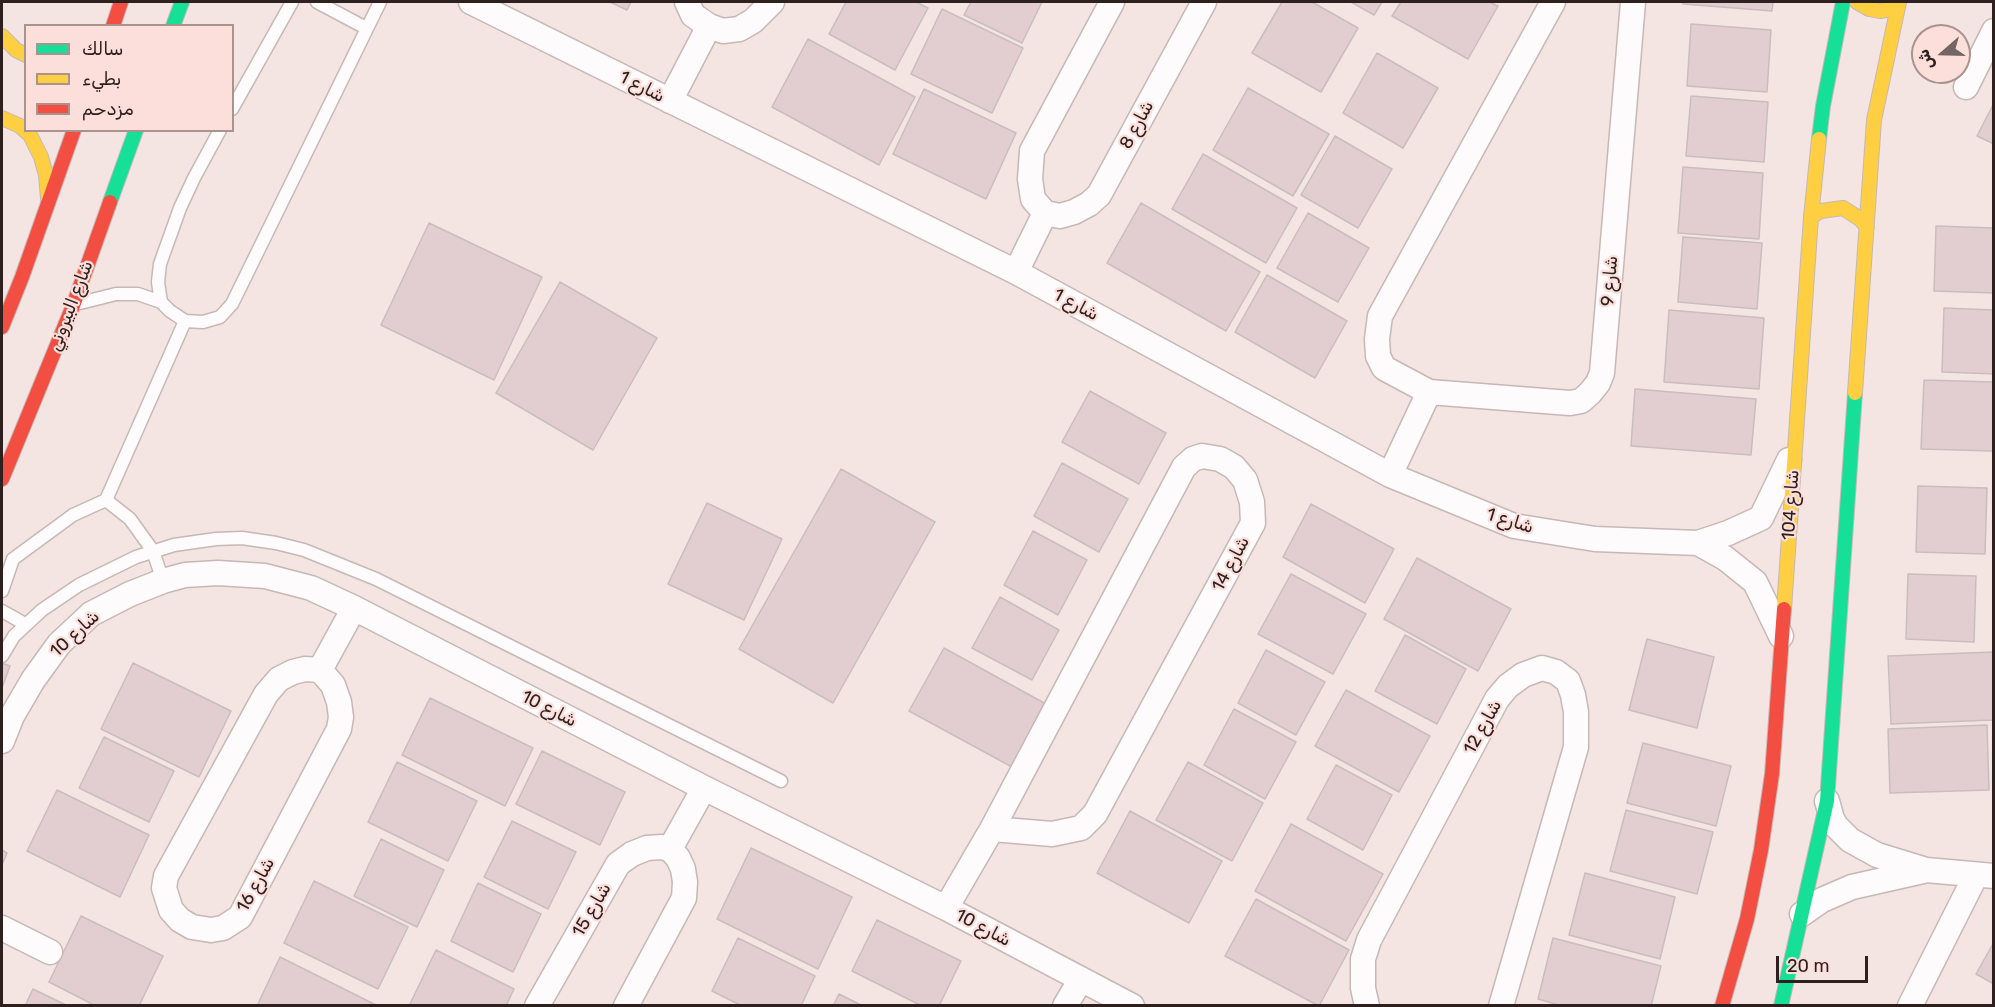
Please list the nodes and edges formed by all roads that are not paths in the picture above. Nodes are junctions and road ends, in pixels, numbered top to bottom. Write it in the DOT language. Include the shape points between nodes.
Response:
graph roads {
  1 [pos="121,2"];
  2 [pos="182,2"];
  3 [pos="292,2"];
  4 [pos="317,2"];
  5 [pos="380,2"];
  6 [pos="471,2"];
  7 [pos="687,2"];
  8 [pos="772,2"];
  9 [pos="1112,2"];
  10 [pos="1204,2"];
  11 [pos="1553,2"];
  12 [pos="1633,2"];
  13 [pos="1843,2"];
  14 [pos="1857,2"];
  15 [pos="1898,5"];
  16 [pos="114,24"];
  17 [pos="174,24"];
  18 [pos="709,26"];
  19 [pos="366,28"];
  20 [pos="1994,31"];
  21 [pos="2,36"];
  22 [pos="24,54"];
  23 [pos="1966,87"];
  24 [pos="670,101"];
  25 [pos="234,105"];
  26 [pos="2,118"];
  27 [pos="24,130"];
  28 [pos="27,132"];
  29 [pos="73,132"];
  30 [pos="134,132"];
  31 [pos="219,132"];
  32 [pos="48,200"];
  33 [pos="1045,213"];
  34 [pos="1811,217"];
  35 [pos="1867,227"];
  36 [pos="1016,272"];
  37 [pos="161,302"];
  38 [pos="73,306"];
  39 [pos="185,321"];
  40 [pos="2,327"];
  41 [pos="1429,392"];
  42 [pos="1795,448"];
  43 [pos="1390,475"];
  44 [pos="2,479"];
  45 [pos="106,500"];
  46 [pos="1698,543"];
  47 [pos="153,551"];
  48 [pos="163,581"];
  49 [pos="2,591"];
  50 [pos="354,608"];
  51 [pos="2,611"];
  52 [pos="25,624"];
  53 [pos="1781,636"];
  54 [pos="2,656"];
  55 [pos="320,670"];
  56 [pos="2,741"];
  57 [pos="781,781"];
  58 [pos="704,788"];
  59 [pos="1827,801"];
  60 [pos="992,829"];
  61 [pos="670,849"];
  62 [pos="1926,870"];
  63 [pos="1985,875"];
  64 [pos="946,908"];
  65 [pos="1802,914"];
  66 [pos="2,928"];
  67 [pos="50,952"];
  68 [pos="1081,979"];
  69 [pos="537,1005"];
  70 [pos="626,1005"];
  71 [pos="1065,1005"];
  72 [pos="1132,1005"];
  73 [pos="1367,1005"];
  74 [pos="1501,1005"];
  75 [pos="1722,1005"];
  76 [pos="1782,1005"];
  77 [pos="1910,1005"];
  1 -- 16 [label="street"];
  2 -- 17 [label="street"];
  3 -- 25 [label="lane"];
  4 -- 19 [label="lane"];
  5 -- 19 [label="lane"];
  6 -- 24 [label="street, شارع 1"];
  7 -- 18 [label="street" via="693,15"];
  8 -- 18 [label="street" via="753,21 739,28 723,31"];
  9 -- 33 [label="street" via="1032,151 1033,199"];
  10 -- 33 [label="street, شارع 8" via="1099,195 1074,212 1060,216"];
  11 -- 41 [label="street, شارع 9" via="1380,316 1378,356 1384,368"];
  12 -- 41 [label="street, شارع 9" via="1602,373 1598,383 1581,401 1570,403"];
  13 -- 34 [label="street, شارع 104" via="1823,106"];
  14 -- 15 [label="street" via="1880,11"];
  15 -- 35 [label="street" via="1874,120"];
  18 -- 24 [label="street"];
  19 -- 39 [label="lane" via="232,304 220,317 203,322"];
  20 -- 23 [label="street"];
  21 -- 22 [label="street"];
  24 -- 36 [label="street, شارع 1"];
  26 -- 27 [label="street"];
  28 -- 32 [label="street" via="41,157"];
  29 -- 32 [label="street"];
  30 -- 38 [label="street, شارع البيروني"];
  31 -- 37 [label="lane" via="168,239 160,264"];
  32 -- 40 [label="street"];
  33 -- 36 [label="street"];
  34 -- 35 [label="street" via="1821,211 1843,208"];
  34 -- 42 [label="street, شارع 104"];
  35 -- 59 [label="street"];
  36 -- 43 [label="street, شارع 1"];
  37 -- 38 [label="lane" via="138,294 116,294"];
  37 -- 39 [label="lane"];
  38 -- 44 [label="street, شارع البيروني"];
  39 -- 45 [label="lane"];
  41 -- 43 [label="street"];
  42 -- 46 [label="street, شارع 1" via="1761,518"];
  42 -- 53 [label="street, شارع 104"];
  43 -- 46 [label="street, شارع 1" via="1514,526 1595,539"];
  45 -- 47 [label="lane" via="130,519"];
  45 -- 49 [label="lane" via="73,515 13,559"];
  46 -- 53 [label="street, شارع 1" via="1755,582"];
  47 -- 48 [label="lane"];
  47 -- 52 [label="lane" via="79,585"];
  47 -- 57 [label="lane" via="195,541 242,538 314,554 376,579"];
  48 -- 50 [label="street, شارع 10" via="218,573 266,576 311,588"];
  48 -- 56 [label="street, شارع 10" via="91,614 59,644 33,680"];
  50 -- 55 [label="street"];
  50 -- 58 [label="street, شارع 10"];
  51 -- 52 [label="lane"];
  52 -- 54 [label="lane"];
  53 -- 75 [label="street, شارع 104" via="1772,774 1761,850 1747,919"];
  55 -- 55 [label="street, شارع 16" via="293,672 279,679 266,694 166,876 164,888 171,910 192,927 223,928 240,917 339,729 339,702 333,685"];
  58 -- 61 [label="street"];
  58 -- 64 [label="street, شارع 10"];
  59 -- 62 [label="street" via="1836,826 1850,840 1877,855"];
  59 -- 65 [label="street"];
  60 -- 60 [label="street, شارع 14" via="1052,834 1081,828 1095,814 1253,523 1245,480 1234,467 1220,459 1202,456 1184,467"];
  60 -- 64 [label="street, شارع 14"];
  61 -- 69 [label="street, شارع 15" via="647,848 618,864"];
  61 -- 70 [label="street" via="683,869 684,898"];
  62 -- 63 [label="street"];
  62 -- 65 [label="street" via="1852,886"];
  63 -- 77 [label="street"];
  64 -- 68 [label="street, شارع 10"];
  65 -- 76 [label="street"];
  66 -- 67 [label="street"];
  68 -- 71 [label="street"];
  68 -- 72 [label="street, شارع 10"];
  73 -- 74 [label="street, شارع 12" via="1363,959 1369,940 1497,699 1523,675 1542,668 1568,681 1576,712 1576,747"];
}
